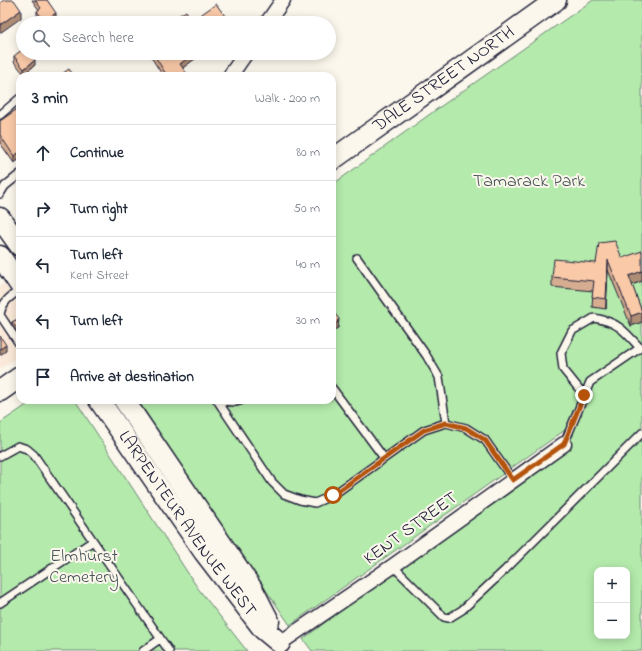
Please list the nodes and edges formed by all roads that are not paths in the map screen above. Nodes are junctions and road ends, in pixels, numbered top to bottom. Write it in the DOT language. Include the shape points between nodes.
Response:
graph roads {
  1 [pos="283,0"];
  2 [pos="556,0"];
  3 [pos="272,16"];
  4 [pos="241,60"];
  5 [pos="233,72"];
  6 [pos="16,101"];
  7 [pos="0,115"];
  8 [pos="336,157"];
  9 [pos="16,177"];
  10 [pos="0,194"];
  11 [pos="0,218"];
  12 [pos="16,240"];
  13 [pos="0,256"];
  14 [pos="357,258"];
  15 [pos="16,279"];
  16 [pos="16,293"];
  17 [pos="0,314"];
  18 [pos="16,339"];
  19 [pos="16,380"];
  20 [pos="0,391"];
  21 [pos="336,393"];
  22 [pos="584,395"];
  23 [pos="102,404"];
  24 [pos="127,404"];
  25 [pos="219,404"];
  26 [pos="446,423"];
  27 [pos="642,433"];
  28 [pos="564,444"];
  29 [pos="0,456"];
  30 [pos="384,458"];
  31 [pos="513,480"];
  32 [pos="93,541"];
  33 [pos="393,566"];
  34 [pos="0,603"];
  35 [pos="160,639"];
  36 [pos="283,647"];
  37 [pos="143,651"];
  38 [pos="168,651"];
  1 -- 3 [label="street"];
  2 -- 8 [label="main road, DALE STREET NORTH"];
  4 -- 5 [label="street"];
  6 -- 7 [label="lane"];
  9 -- 10 [label="lane"];
  11 -- 12 [label="main road"];
  13 -- 15 [label="main road"];
  14 -- 26 [label="lane" via="439,377"];
  16 -- 17 [label="lane" via="6,300"];
  17 -- 18 [label="lane"];
  19 -- 20 [label="main road"];
  21 -- 30 [label="lane"];
  22 -- 22 [label="lane" via="590,382 640,348 625,331 610,321 594,318 572,331 561,353 563,369"];
  22 -- 28 [label="lane"];
  23 -- 36 [label="main road, LARPENTEUR AVENUE WEST" via="204,552 263,629"];
  24 -- 36 [label="main road, LARPENTEUR AVENUE WEST" via="253,590"];
  25 -- 30 [label="lane" via="272,482 284,494 300,500 315,502 333,495"];
  26 -- 30 [label="lane" via="424,430"];
  26 -- 31 [label="lane" via="466,428 485,440"];
  27 -- 33 [label="lane" via="505,570 462,610 449,618 444,617"];
  28 -- 31 [label="street, KENT STREET"];
  29 -- 32 [label="lane" via="18,446 34,455"];
  31 -- 33 [label="street, KENT STREET"];
  32 -- 34 [label="lane"];
  32 -- 35 [label="lane"];
  33 -- 36 [label="street, KENT STREET"];
  35 -- 37 [label="lane"];
  35 -- 38 [label="lane"];
}
